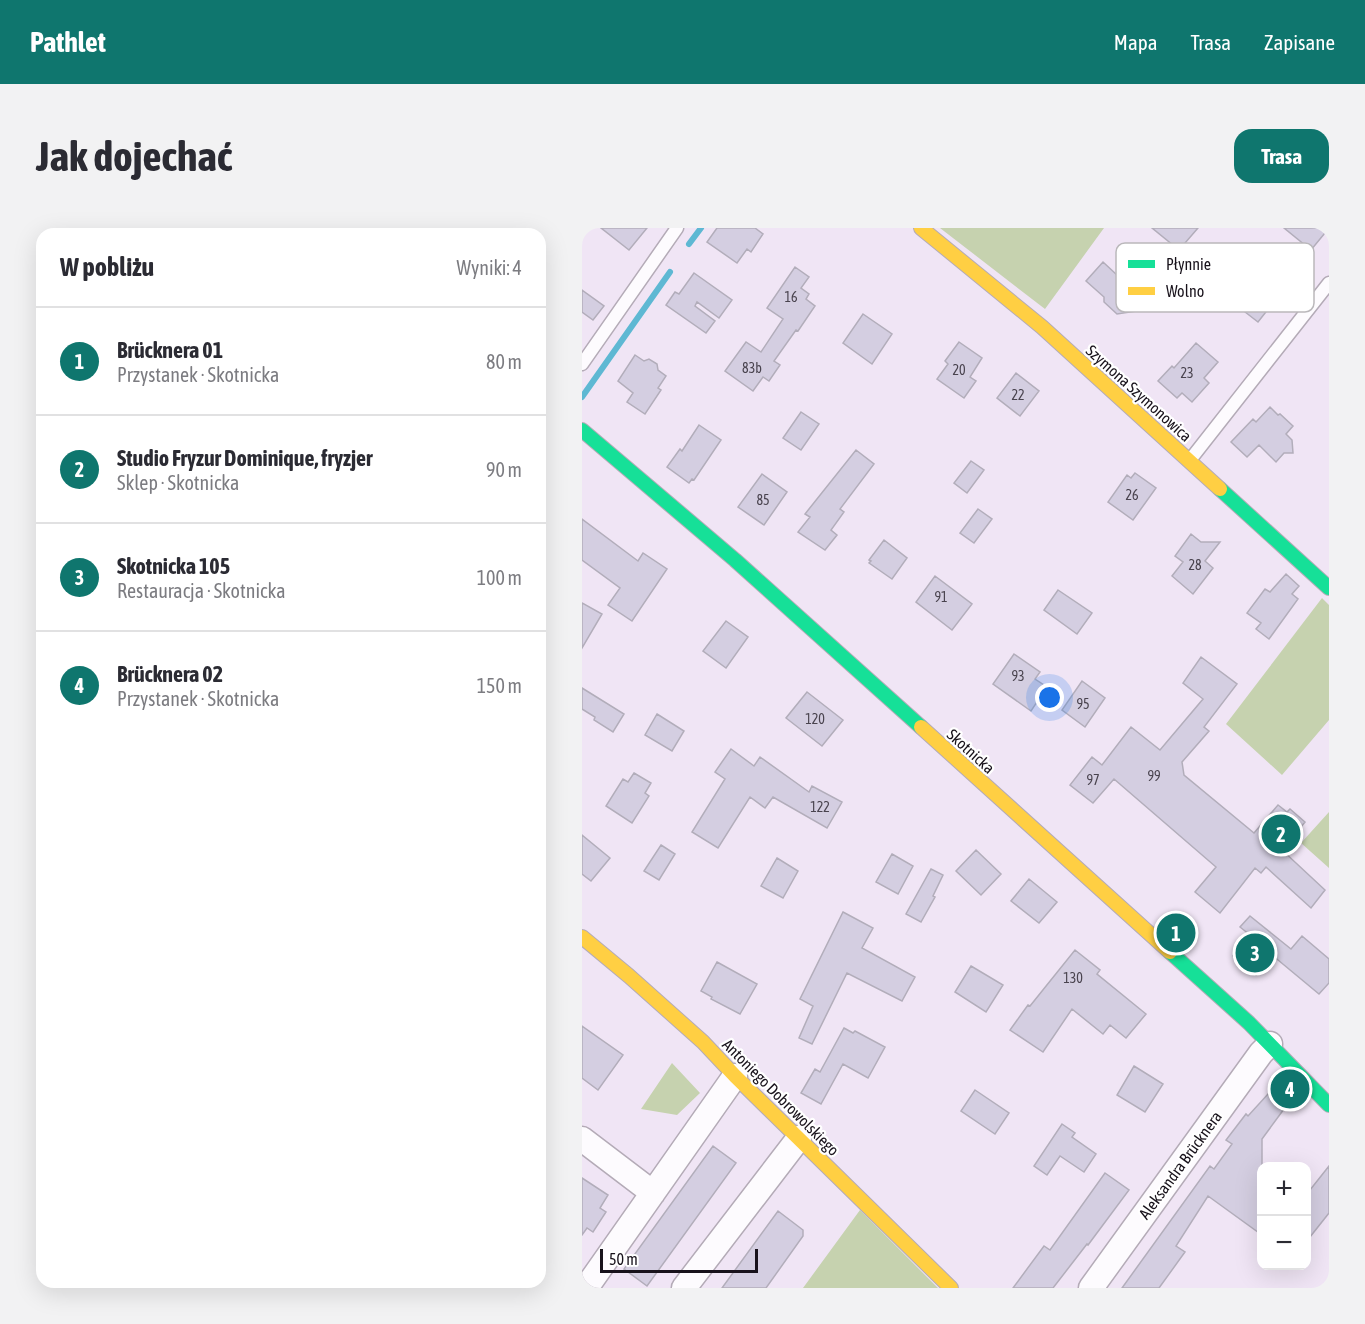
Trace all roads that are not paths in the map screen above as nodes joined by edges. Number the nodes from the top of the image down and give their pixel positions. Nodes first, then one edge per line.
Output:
1 (678, 228) edge
2 (921, 228) edge
3 (1329, 283) edge
4 (1314, 302) edge
5 (1306, 312) edge
6 (582, 364) edge
7 (582, 430) edge
8 (1189, 461) junction
9 (1329, 588) edge
10 (582, 937) edge
11 (1270, 1044) junction
12 (735, 1076) junction
13 (1329, 1105) edge
14 (798, 1138) junction
15 (582, 1139) edge
16 (653, 1192) junction
17 (586, 1288) edge
18 (684, 1288) edge
19 (951, 1288) edge
20 (1091, 1288) edge

1 - 6 lane
2 - 8 street, Szymona Szymonowica
3 - 4 lane
5 - 8 lane
7 - 11 street, Skotnicka
8 - 9 street, Szymona Szymonowica
10 - 12 street, Antoniego Dobrowolskiego
11 - 13 street, Skotnicka
11 - 20 street, Aleksandra Brücknera
12 - 14 street, Antoniego Dobrowolskiego
12 - 16 street
14 - 18 street
14 - 19 street, Antoniego Dobrowolskiego
15 - 16 street
16 - 17 street

